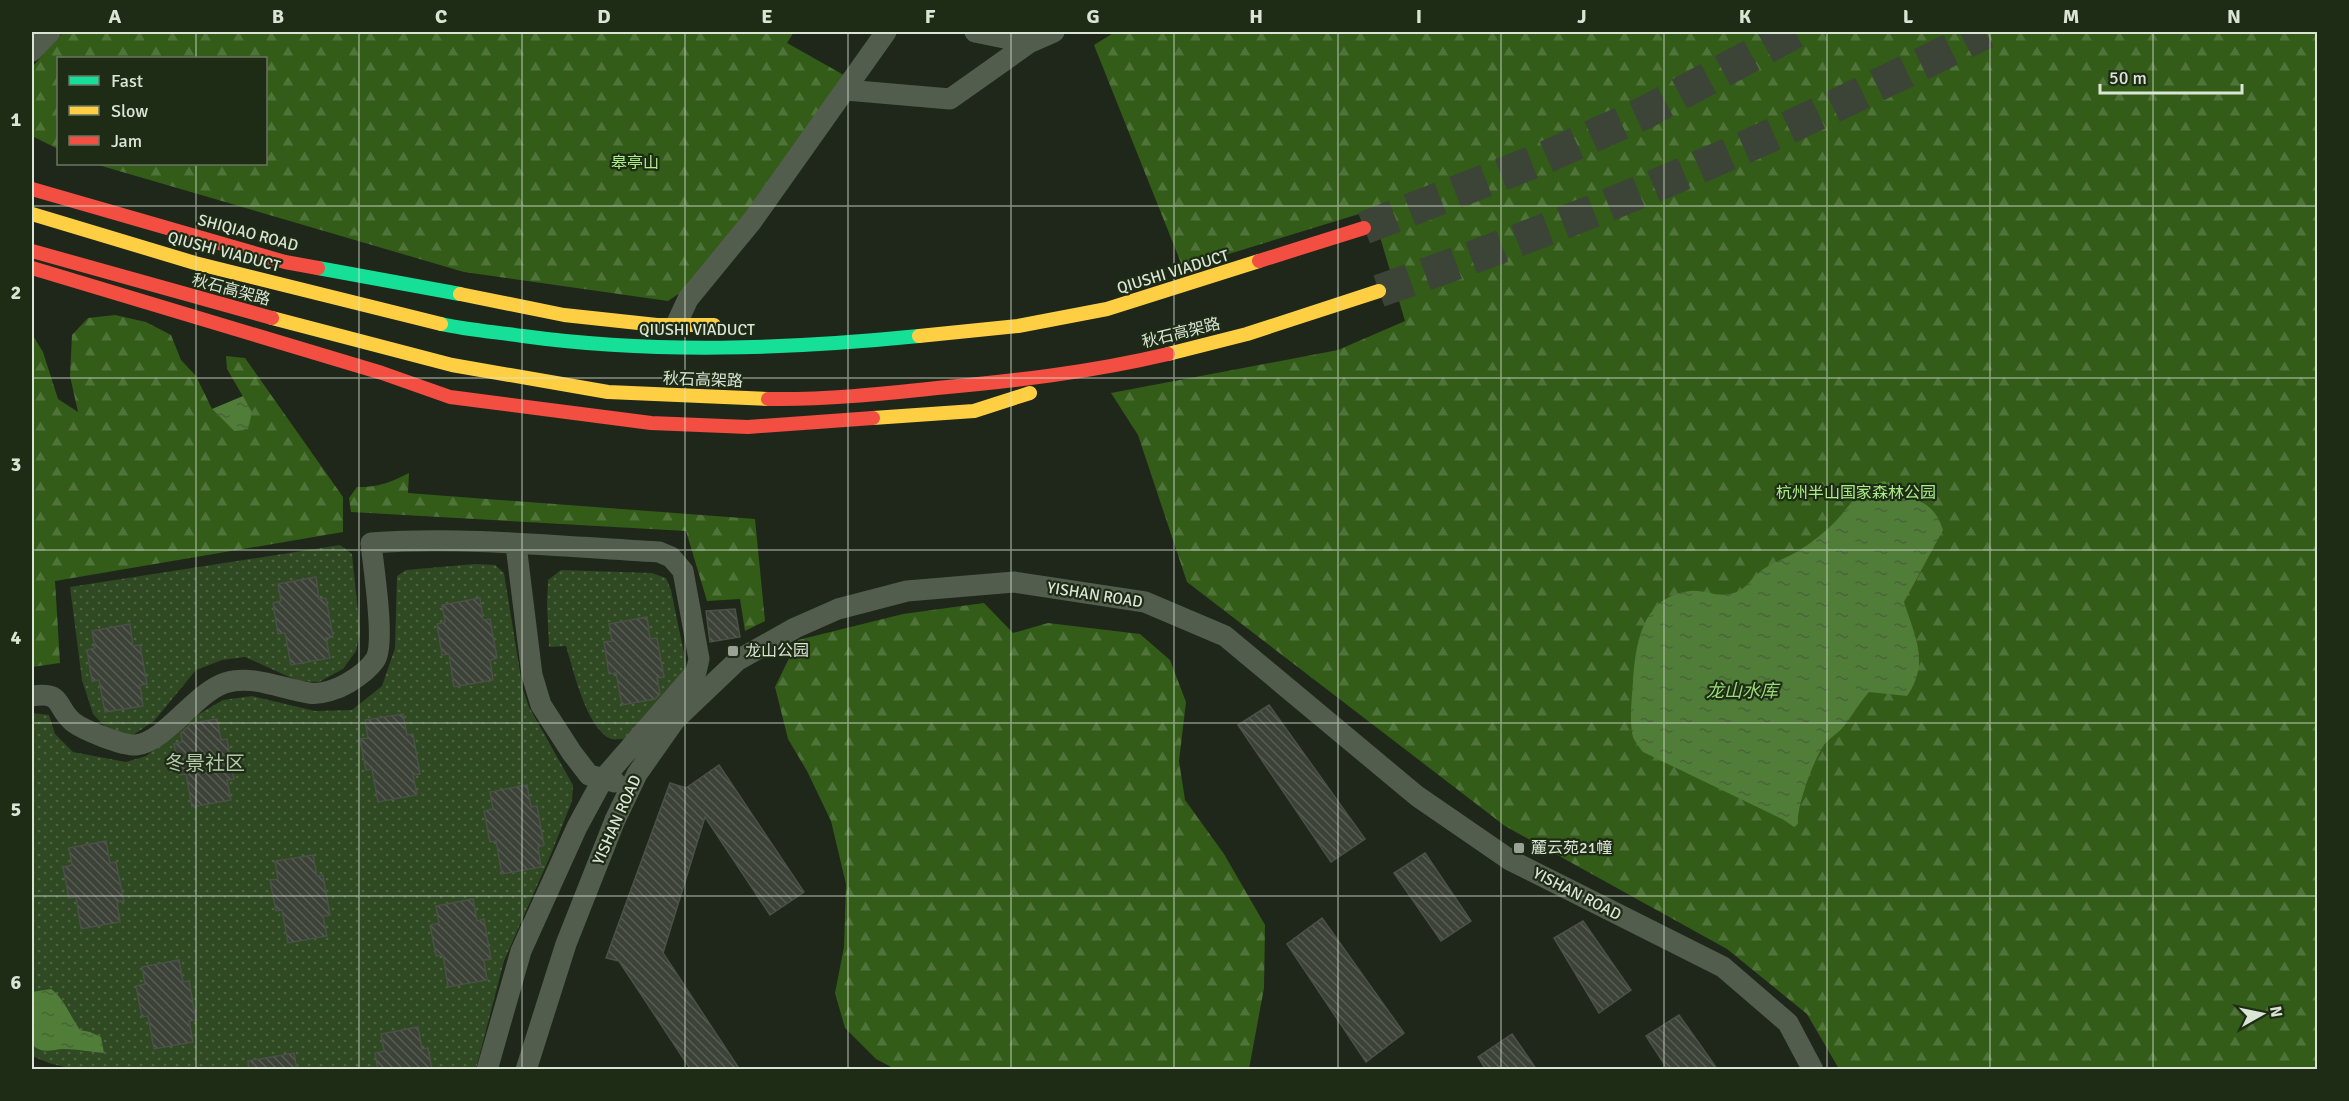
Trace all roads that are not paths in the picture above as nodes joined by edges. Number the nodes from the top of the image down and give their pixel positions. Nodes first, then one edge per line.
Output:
1 (50, 32) edge
2 (886, 32) edge
3 (975, 32) edge
4 (1054, 32) edge
5 (1029, 43) junction
6 (32, 51) edge
7 (846, 90) junction
8 (32, 189) edge
9 (32, 214) edge
10 (1364, 228) tunnel mouth
11 (32, 250) edge
12 (32, 268) edge
13 (1379, 291) tunnel mouth
14 (927, 321) dead end
15 (676, 325) junction
16 (731, 326) dead end
17 (1018, 326) junction
18 (1121, 364) junction
19 (516, 545) junction
20 (32, 696) edge
21 (603, 779) junction
22 (633, 781) junction
23 (487, 1070) edge
24 (526, 1070) edge
25 (1813, 1070) edge

1 - 6 street
2 - 7 street
3 - 5 street
4 - 5 street
5 - 7 street
7 - 15 street
8 - 15 main road, SHIQIAO ROAD
9 - 17 main road, QIUSHI VIADUCT
10 - 17 main road, QIUSHI VIADUCT
11 - 18 main road, 秋石高架路
12 - 18 main road
13 - 18 main road, 秋石高架路
14 - 17 main road
15 - 16 main road, SHIQIAO ROAD
19 - 20 street
19 - 21 street
19 - 21 street
21 - 22 street
21 - 23 street
22 - 24 street, YISHAN ROAD
22 - 25 street, YISHAN ROAD

